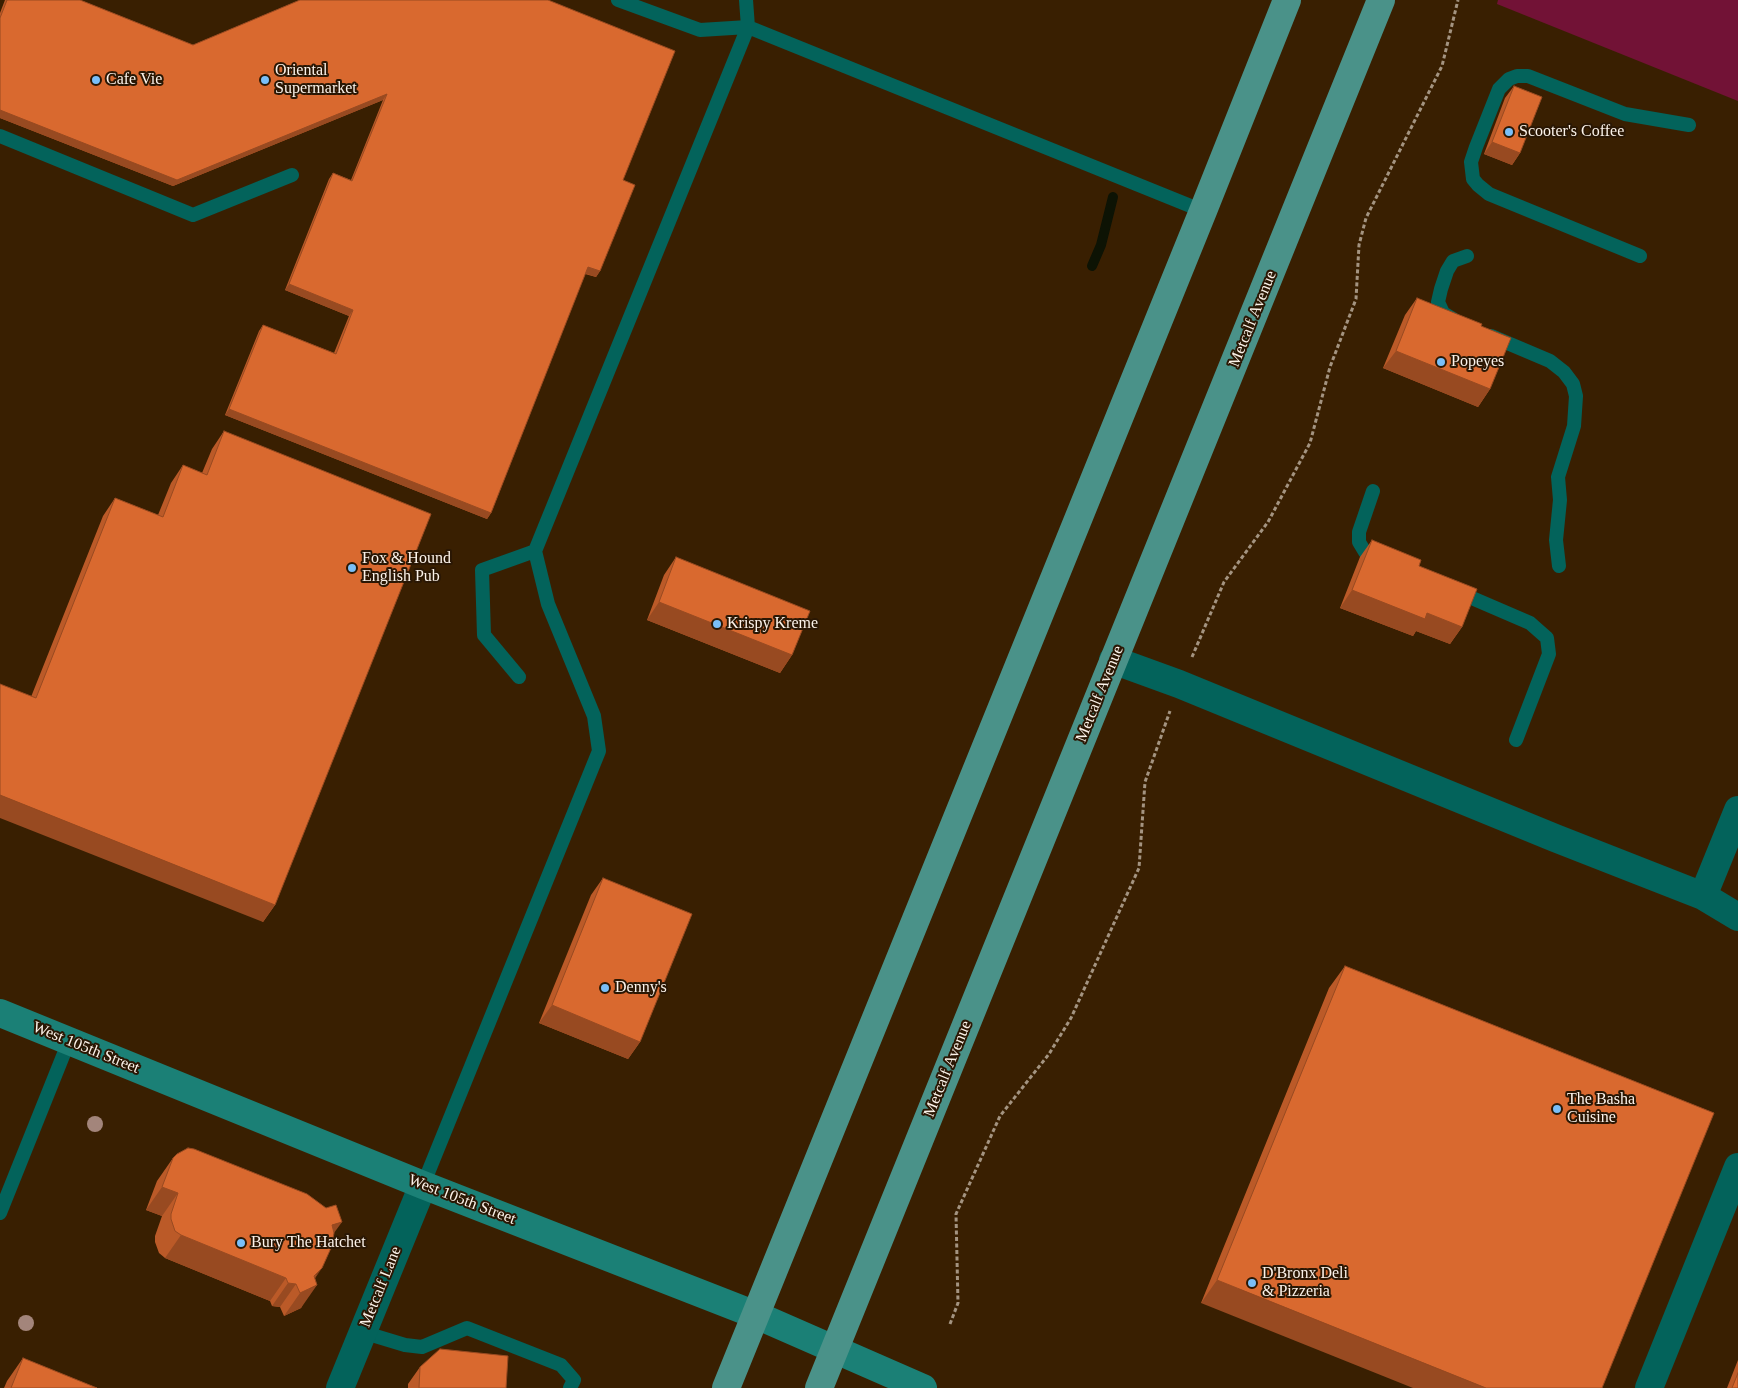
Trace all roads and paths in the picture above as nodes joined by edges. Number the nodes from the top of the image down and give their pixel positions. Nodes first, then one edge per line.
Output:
1 (618, 0) edge
2 (746, 0) edge
3 (1287, 0) edge
4 (1381, 0) edge
5 (748, 27) junction
6 (1689, 125) dead end
7 (0, 136) edge
8 (292, 175) dead end
9 (1203, 210) junction
10 (1467, 256) dead end
11 (1640, 256) dead end
12 (1373, 491) dead end
13 (535, 551) junction
14 (1393, 564) edge
15 (1559, 566) dead end
16 (1448, 588) edge
17 (1114, 660) junction
18 (519, 677) dead end
19 (1516, 740) dead end
20 (1738, 810) edge
21 (1703, 896) junction
22 (1738, 917) edge
23 (0, 1013) edge
24 (69, 1041) junction
25 (1738, 1167) edge
26 (423, 1185) junction
27 (0, 1213) edge
28 (756, 1315) junction
29 (362, 1332) junction
30 (835, 1350) junction
31 (340, 1388) edge
32 (570, 1388) edge
33 (726, 1388) edge
34 (820, 1388) edge
35 (923, 1388) edge
36 (1649, 1388) edge

1 - 5 lane
2 - 5 lane
3 - 9 main road
4 - 17 main road, Metcalf Avenue
5 - 9 lane
5 - 13 lane
6 - 11 lane
7 - 8 lane
9 - 28 main road
10 - 15 lane
12 - 14 lane
13 - 18 lane
13 - 26 lane
16 - 19 lane
17 - 21 street
17 - 30 main road, Metcalf Avenue
20 - 21 street
21 - 22 street
23 - 24 street, West 105th Street
24 - 26 street, West 105th Street
24 - 27 lane
25 - 36 street
26 - 28 street, West 105th Street
26 - 29 street, Metcalf Lane
28 - 30 street, West 105th Street
28 - 33 main road
29 - 31 street, Metcalf Lane
29 - 32 lane
30 - 34 main road, Metcalf Avenue
30 - 35 street, West 105th Street

